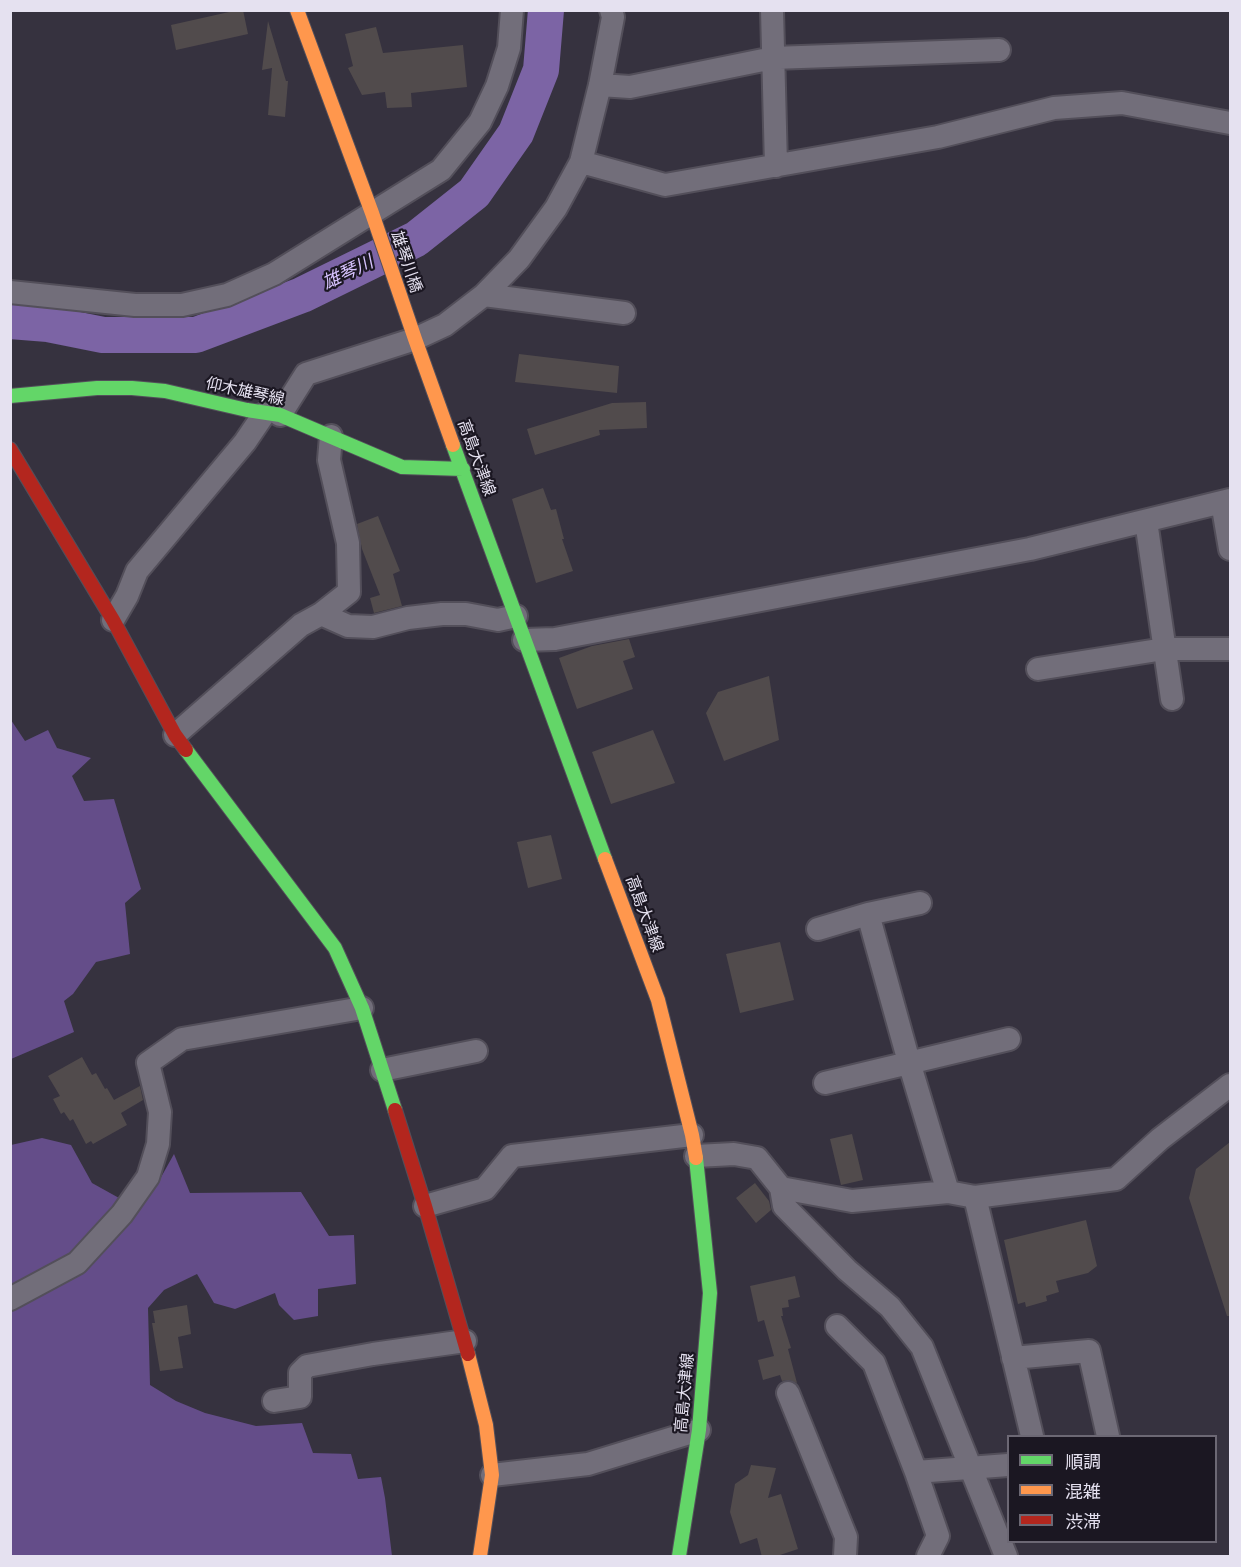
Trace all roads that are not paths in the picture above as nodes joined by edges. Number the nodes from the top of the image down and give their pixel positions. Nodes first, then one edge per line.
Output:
1 (297, 10) edge
2 (512, 10) edge
3 (612, 10) edge
4 (772, 10) edge
5 (999, 50) dead end
6 (773, 58) junction
7 (600, 85) junction
8 (1230, 123) edge
9 (580, 162) junction
10 (776, 166) junction
11 (374, 219) junction
12 (10, 292) edge
13 (484, 295) junction
14 (405, 310) joint
15 (624, 313) dead end
16 (415, 339) junction
17 (10, 396) edge
18 (272, 414) junction
19 (331, 436) junction
20 (10, 449) edge
21 (463, 469) junction
22 (1226, 501) edge
23 (1146, 521) junction
24 (1230, 549) edge
25 (321, 614) junction
26 (516, 616) junction
27 (113, 620) junction
28 (524, 640) junction
29 (1164, 649) junction
30 (1230, 649) edge
31 (1038, 669) dead end
32 (1172, 699) dead end
33 (176, 735) junction
34 (920, 903) dead end
35 (868, 914) junction
36 (818, 929) dead end
37 (362, 1008) junction
38 (1009, 1039) dead end
39 (476, 1051) dead end
40 (909, 1062) junction
41 (382, 1070) junction
42 (825, 1083) dead end
43 (1230, 1086) edge
44 (694, 1146) junction
45 (781, 1188) junction
46 (948, 1192) junction
47 (975, 1197) junction
48 (425, 1206) junction
49 (10, 1299) edge
50 (837, 1326) dead end
51 (465, 1341) junction
52 (1013, 1358) junction
53 (788, 1393) dead end
54 (274, 1401) dead end
55 (699, 1430) junction
56 (1032, 1435) edge
57 (1108, 1435) edge
58 (1007, 1465) edge
59 (970, 1468) junction
60 (916, 1472) junction
61 (492, 1475) junction
62 (480, 1557) edge
63 (679, 1557) edge
64 (845, 1557) edge
65 (928, 1557) edge
66 (1006, 1557) edge

1 - 11 main road
2 - 11 street
3 - 7 street
4 - 6 street
5 - 6 street
6 - 7 street
6 - 10 street
7 - 9 street
8 - 10 street
9 - 10 street
9 - 13 street
11 - 12 street
11 - 14 main road, 雄琴川橋
13 - 15 street
13 - 16 street
14 - 16 main road, 高島大津線
16 - 18 street
16 - 21 main road, 高島大津線
17 - 18 main road, 仰木雄琴線
18 - 19 main road, 仰木雄琴線
18 - 27 street
19 - 21 main road, 仰木雄琴線
19 - 25 street
20 - 27 main road
21 - 26 main road, 高島大津線
22 - 23 street
22 - 24 street
23 - 28 street
23 - 29 street
25 - 26 street
25 - 33 street
26 - 28 main road, 高島大津線
27 - 33 main road
28 - 44 main road, 高島大津線
29 - 30 street
29 - 31 street
29 - 32 street
33 - 37 main road
34 - 35 street
35 - 36 street
35 - 40 street
37 - 41 main road
37 - 49 street
38 - 40 street
39 - 41 street
40 - 42 street
40 - 46 street
41 - 48 main road
43 - 47 street
44 - 45 street
44 - 48 street
44 - 55 main road, 高島大津線
45 - 46 street
45 - 59 street
46 - 47 street
47 - 52 street
48 - 51 main road
50 - 60 street
51 - 54 street
51 - 61 main road
52 - 56 street
52 - 57 street
53 - 64 street
55 - 61 street
55 - 63 main road, 高島大津線
58 - 59 street
59 - 60 street
59 - 66 street
60 - 65 street
61 - 62 main road

